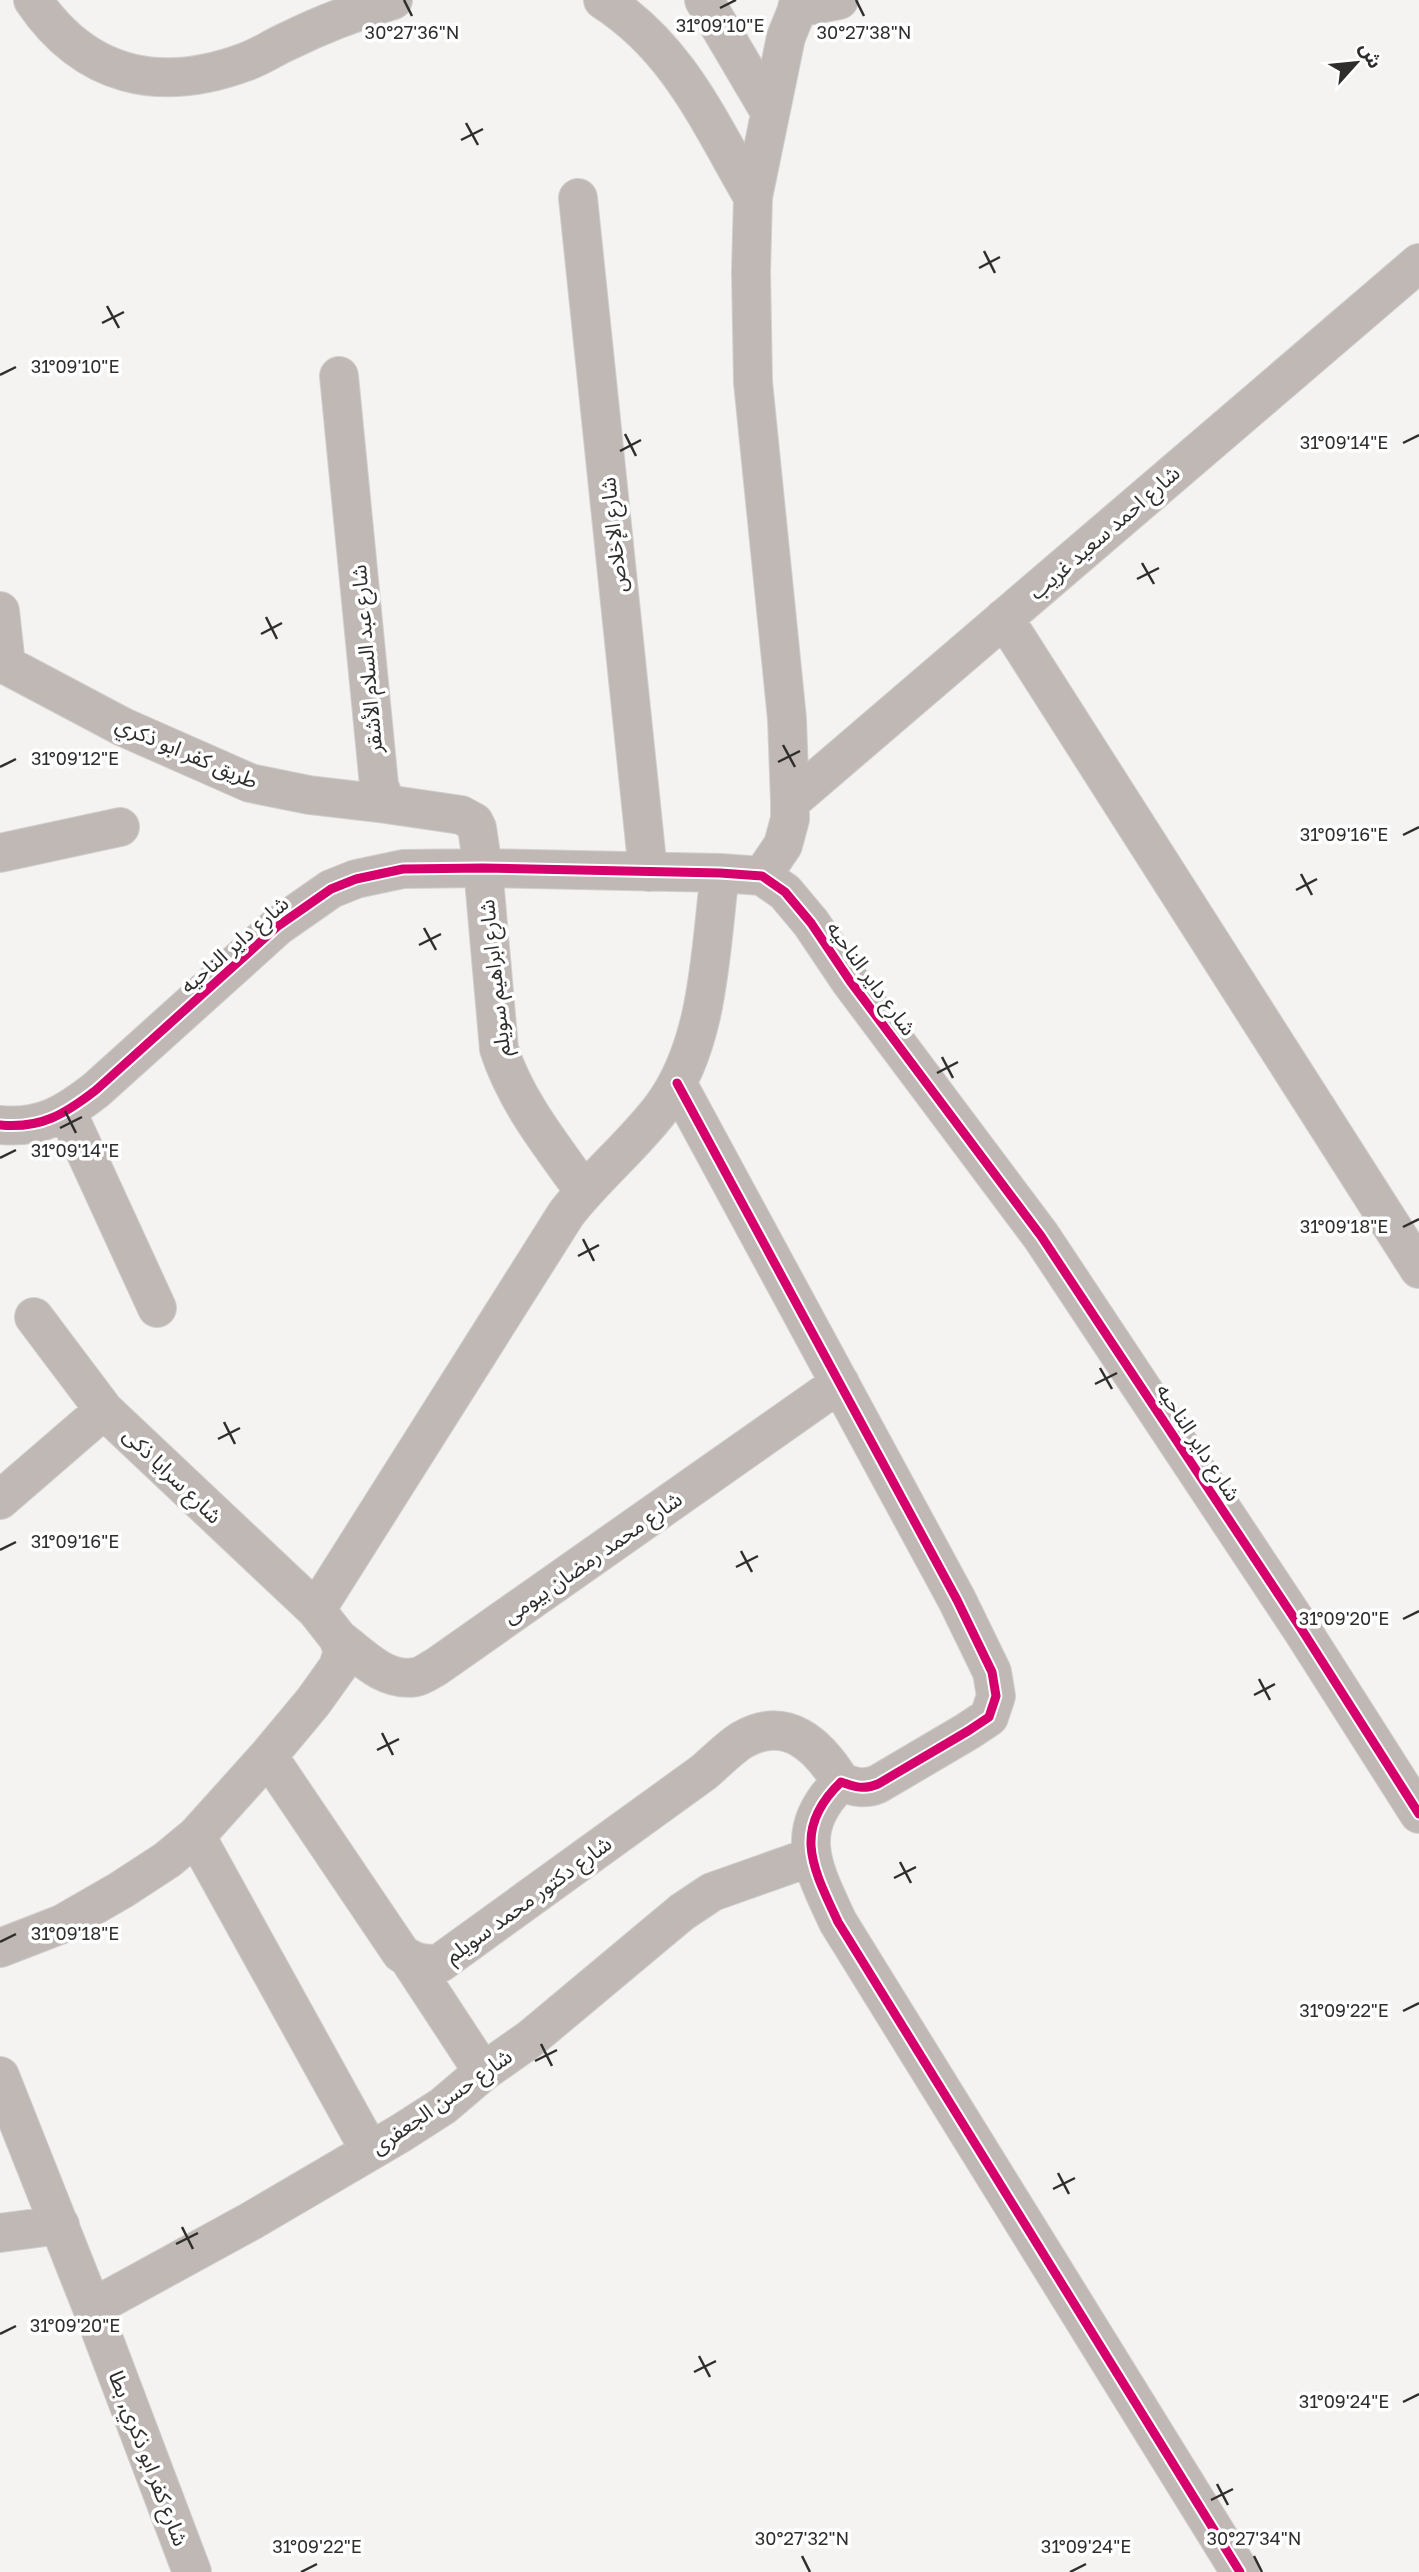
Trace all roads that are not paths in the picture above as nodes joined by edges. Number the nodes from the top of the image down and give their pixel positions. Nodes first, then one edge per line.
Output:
1 (33, 0) edge
2 (393, 0) edge
3 (603, 0) edge
4 (704, 0) edge
5 (839, 0) edge
6 (799, 4) edge
7 (770, 112) junction
8 (752, 197) junction
9 (578, 198) dead end
10 (1419, 263) edge
11 (339, 376) dead end
12 (0, 611) edge
13 (1004, 618) junction
14 (3, 665) edge
15 (790, 802) junction
16 (386, 804) junction
17 (120, 827) dead end
18 (0, 853) edge
19 (483, 868) junction
20 (648, 872) junction
21 (720, 873) junction
22 (762, 876) junction
23 (677, 1083) junction
24 (67, 1112) junction
25 (0, 1125) edge
26 (584, 1191) junction
27 (1419, 1269) edge
28 (157, 1308) dead end
29 (34, 1317) dead end
30 (840, 1383) junction
31 (104, 1410) junction
32 (0, 1500) edge
33 (326, 1623) junction
34 (268, 1756) junction
35 (841, 1782) junction
36 (1419, 1814) edge
37 (196, 1836) junction
38 (811, 1857) junction
39 (0, 1948) edge
40 (410, 1959) junction
41 (483, 2072) junction
42 (0, 2076) edge
43 (370, 2151) junction
44 (60, 2225) junction
45 (0, 2233) edge
46 (92, 2308) junction
47 (192, 2572) edge
48 (1240, 2572) edge

1 - 2 street
3 - 8 street
4 - 7 street
5 - 6 street
6 - 7 street
7 - 8 street
8 - 15 street
9 - 20 street, شارع الإخلاص
10 - 13 street, شارع احمد سعيد غريب
11 - 16 street, شارع عبد السلام الأشقر
12 - 14 street
13 - 15 street, شارع احمد سعيد غريب
13 - 27 street
14 - 16 street, طريق كفر ابو ذكري
15 - 22 street
16 - 19 street
17 - 18 street
19 - 20 street, شارع داير الناحيه
19 - 24 street, شارع داير الناحيه
19 - 26 street, شارع ابراهيم سويلم
20 - 21 street, شارع داير الناحيه
21 - 22 street, شارع داير الناحيه
21 - 23 street
22 - 36 street, شارع داير الناحيه
23 - 26 street
23 - 30 street
24 - 25 street, شارع داير الناحيه
24 - 28 street
26 - 33 street
29 - 31 street, شارع سرايا ذكى
30 - 33 street, شارع محمد رمضان بيومى
30 - 35 street
31 - 32 street
31 - 33 street, شارع سرايا ذكى
33 - 34 street
34 - 37 street
34 - 40 street
35 - 38 street
35 - 40 street, شارع دكتور محمد سويلم
37 - 39 street
37 - 43 street
38 - 41 street, شارع حسن الجعفرى
38 - 48 street
40 - 41 street
41 - 43 street, شارع حسن الجعفرى
42 - 44 street
43 - 46 street, شارع حسن الجعفرى
44 - 45 street
44 - 46 street, شارع كفر ابو ذكري, بطا
46 - 47 street, شارع كفر ابو ذكري, بطا

